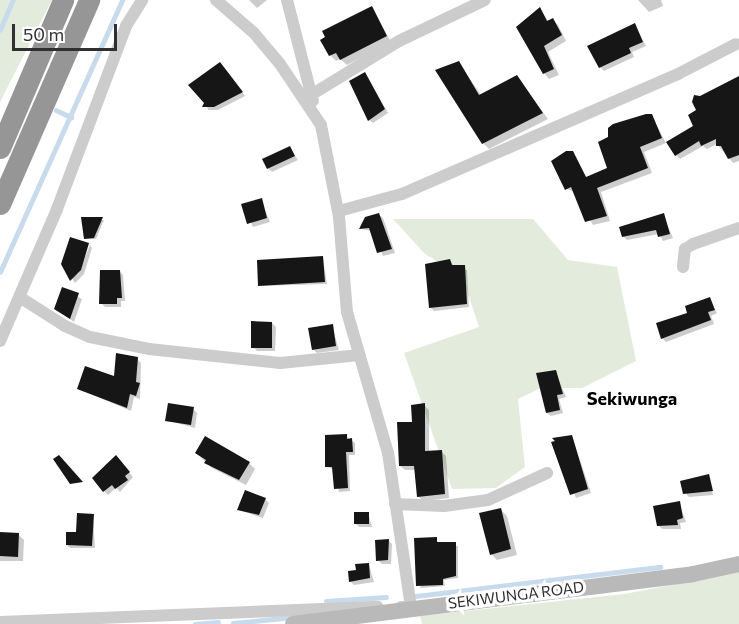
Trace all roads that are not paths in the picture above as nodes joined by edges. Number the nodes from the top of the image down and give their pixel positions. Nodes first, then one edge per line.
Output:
1 (63, 0) edge
2 (89, 0) edge
3 (142, 0) edge
4 (216, 0) edge
5 (287, 0) edge
6 (485, 0) edge
7 (736, 44) dead end
8 (311, 95) junction
9 (321, 125) junction
10 (0, 148) edge
11 (0, 204) edge
12 (339, 211) junction
13 (739, 228) edge
14 (683, 267) dead end
15 (21, 298) junction
16 (0, 341) edge
17 (360, 355) junction
18 (547, 473) dead end
19 (395, 504) junction
20 (739, 564) edge
21 (411, 607) junction
22 (0, 622) edge
23 (293, 624) edge

1 - 10 highway
2 - 11 highway
3 - 15 street
4 - 9 street
5 - 8 street
6 - 8 street
7 - 12 street
8 - 9 street
9 - 12 street
12 - 17 street
13 - 14 street
15 - 16 street
15 - 17 street
17 - 19 street
18 - 19 street
19 - 21 street
20 - 21 main road, SEKIWUNGA ROAD
21 - 22 street
21 - 23 main road, SEKIWUNGA ROAD

